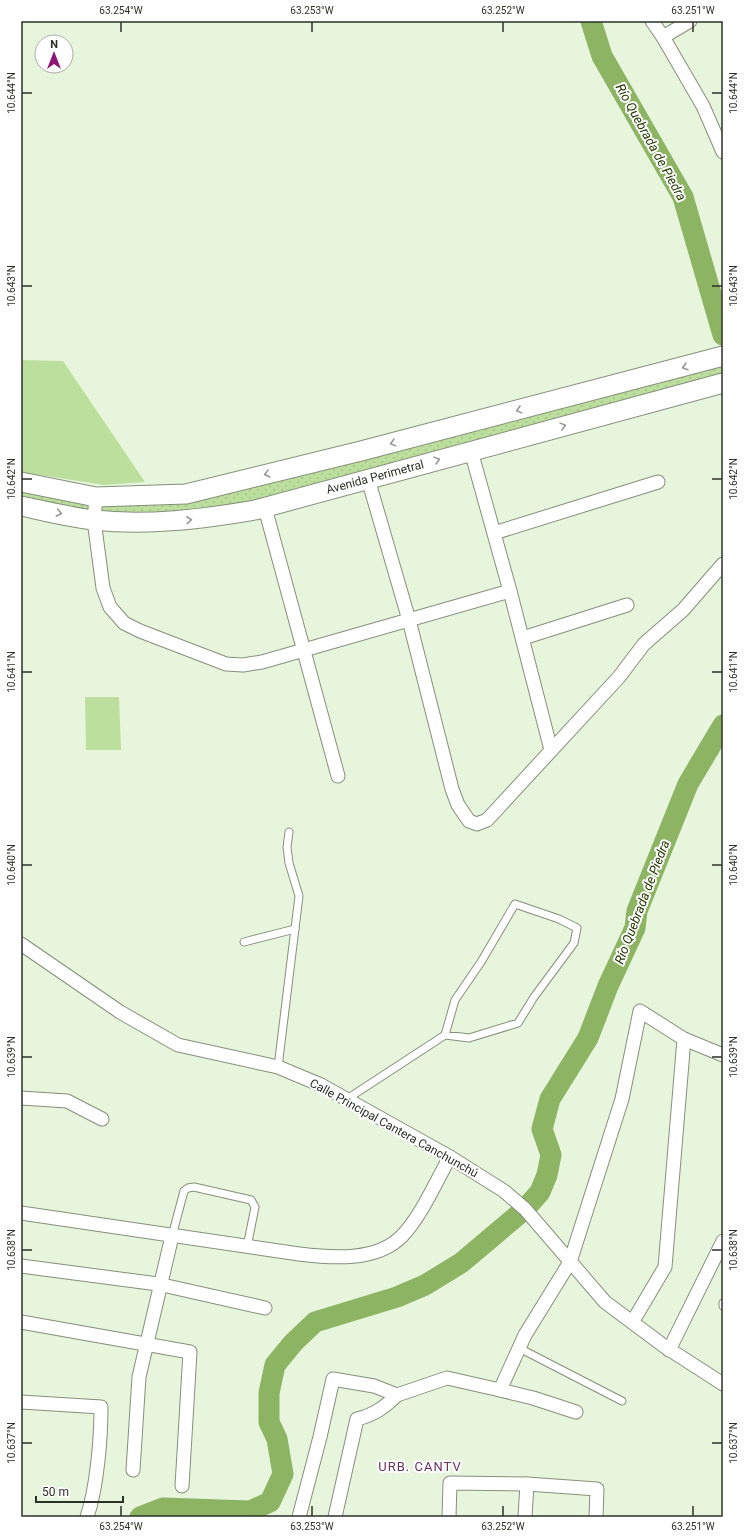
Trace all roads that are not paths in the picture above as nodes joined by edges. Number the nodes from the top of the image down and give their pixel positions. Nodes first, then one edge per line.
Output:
1 (652, 21) edge
2 (690, 21) edge
3 (663, 37) junction
4 (723, 152) edge
5 (723, 356) edge
6 (723, 383) edge
7 (458, 426) junction
8 (469, 452) junction
9 (368, 479) junction
10 (21, 482) edge
11 (658, 482) dead end
12 (96, 497) junction
13 (21, 506) edge
14 (265, 508) junction
15 (94, 520) junction
16 (494, 533) junction
17 (723, 564) edge
18 (510, 591) junction
19 (627, 605) dead end
20 (409, 620) junction
21 (523, 638) junction
22 (304, 650) junction
23 (551, 750) junction
24 (338, 776) dead end
25 (289, 832) dead end
26 (295, 929) junction
27 (244, 942) dead end
28 (21, 944) edge
29 (445, 1036) junction
30 (684, 1039) junction
31 (723, 1054) edge
32 (278, 1067) junction
33 (21, 1098) edge
34 (346, 1099) junction
35 (102, 1119) dead end
36 (450, 1157) junction
37 (21, 1214) edge
38 (172, 1236) junction
39 (722, 1244) edge
40 (247, 1247) junction
41 (570, 1262) junction
42 (21, 1266) edge
43 (161, 1284) junction
44 (265, 1308) dead end
45 (21, 1322) edge
46 (633, 1322) junction
47 (147, 1344) junction
48 (519, 1348) junction
49 (670, 1350) junction
50 (723, 1384) edge
51 (500, 1390) junction
52 (397, 1394) junction
53 (21, 1402) edge
54 (622, 1402) dead end
55 (576, 1412) dead end
56 (133, 1470) dead end
57 (527, 1484) junction
58 (182, 1486) dead end
59 (87, 1517) edge
60 (299, 1517) edge
61 (335, 1517) edge
62 (449, 1517) edge
63 (525, 1517) edge
64 (596, 1517) edge

1 - 3 street
2 - 3 street
3 - 4 street
5 -> 7 main road
8 -> 6 main road, Avenida Perimetral
7 - 8 main road
7 -> 12 main road
9 -> 8 main road, Avenida Perimetral
8 - 16 street
9 - 14 main road, Avenida Perimetral
9 - 20 street
10 - 12 main road
11 - 16 street
12 - 15 street
13 -> 15 main road, Avenida Perimetral
15 -> 14 main road, Avenida Perimetral
14 - 22 street
15 - 22 street
16 - 18 street
17 - 23 street
18 - 20 street
18 - 21 street
19 - 21 street
20 - 22 street
20 - 23 street
21 - 23 street
22 - 24 street
25 - 26 lane
26 - 27 lane
26 - 32 lane
28 - 32 street, Calle Principal Cantera Canchunchú
29 - 29 lane
29 - 34 lane
30 - 31 street
30 - 41 street
30 - 46 street
32 - 34 street, Calle Principal Cantera Canchunchú
33 - 35 street
34 - 36 street, Calle Principal Cantera Canchunchú
36 - 40 street
36 - 41 street, Calle Principal Cantera Canchunchú
37 - 38 street
38 - 40 street
38 - 40 lane
38 - 43 street
39 - 49 street
41 - 46 street, Calle Principal Cantera Canchunchú
41 - 48 street
42 - 43 street
43 - 44 street
43 - 47 street
45 - 47 street
46 - 49 street, Calle Principal Cantera Canchunchú
47 - 56 street
47 - 58 street
48 - 51 street
48 - 54 lane
49 - 50 street, Calle Principal Cantera Canchunchú
51 - 52 street
51 - 55 street
52 - 60 street
52 - 61 street
53 - 59 street
57 - 62 street
57 - 63 street
57 - 64 street

